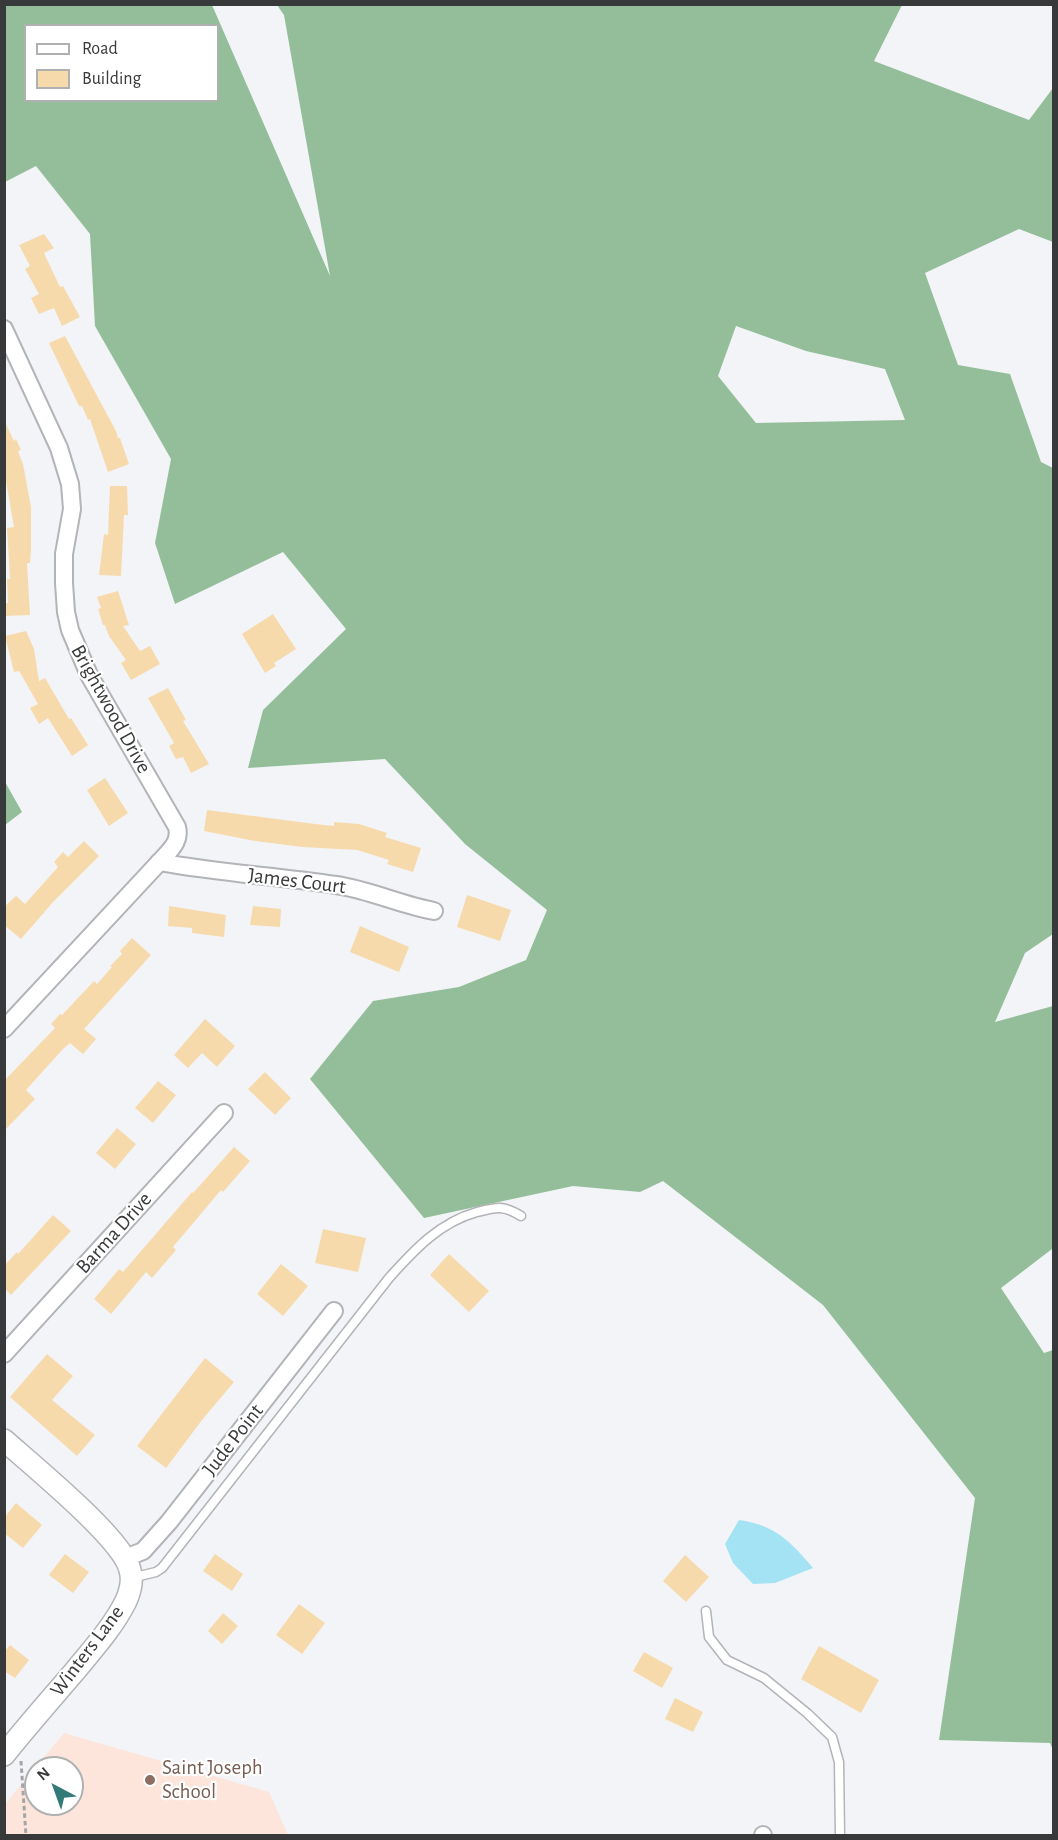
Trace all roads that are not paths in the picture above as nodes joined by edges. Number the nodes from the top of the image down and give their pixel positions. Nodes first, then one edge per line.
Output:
1 (4, 329) edge
2 (159, 862) junction
3 (434, 911) dead end
4 (4, 1029) edge
5 (224, 1113) dead end
6 (521, 1216) dead end
7 (334, 1311) dead end
8 (4, 1354) edge
9 (4, 1440) edge
10 (128, 1568) junction
11 (706, 1611) dead end
12 (9, 1749) edge
13 (840, 1836) edge

1 - 2 street, Brightwood Drive
2 - 3 street, James Court
2 - 4 street, Brightwood Drive
5 - 8 street, Barma Drive
6 - 10 lane
7 - 10 street, Jude Point
9 - 10 street
10 - 12 street, Winters Lane
11 - 13 lane

